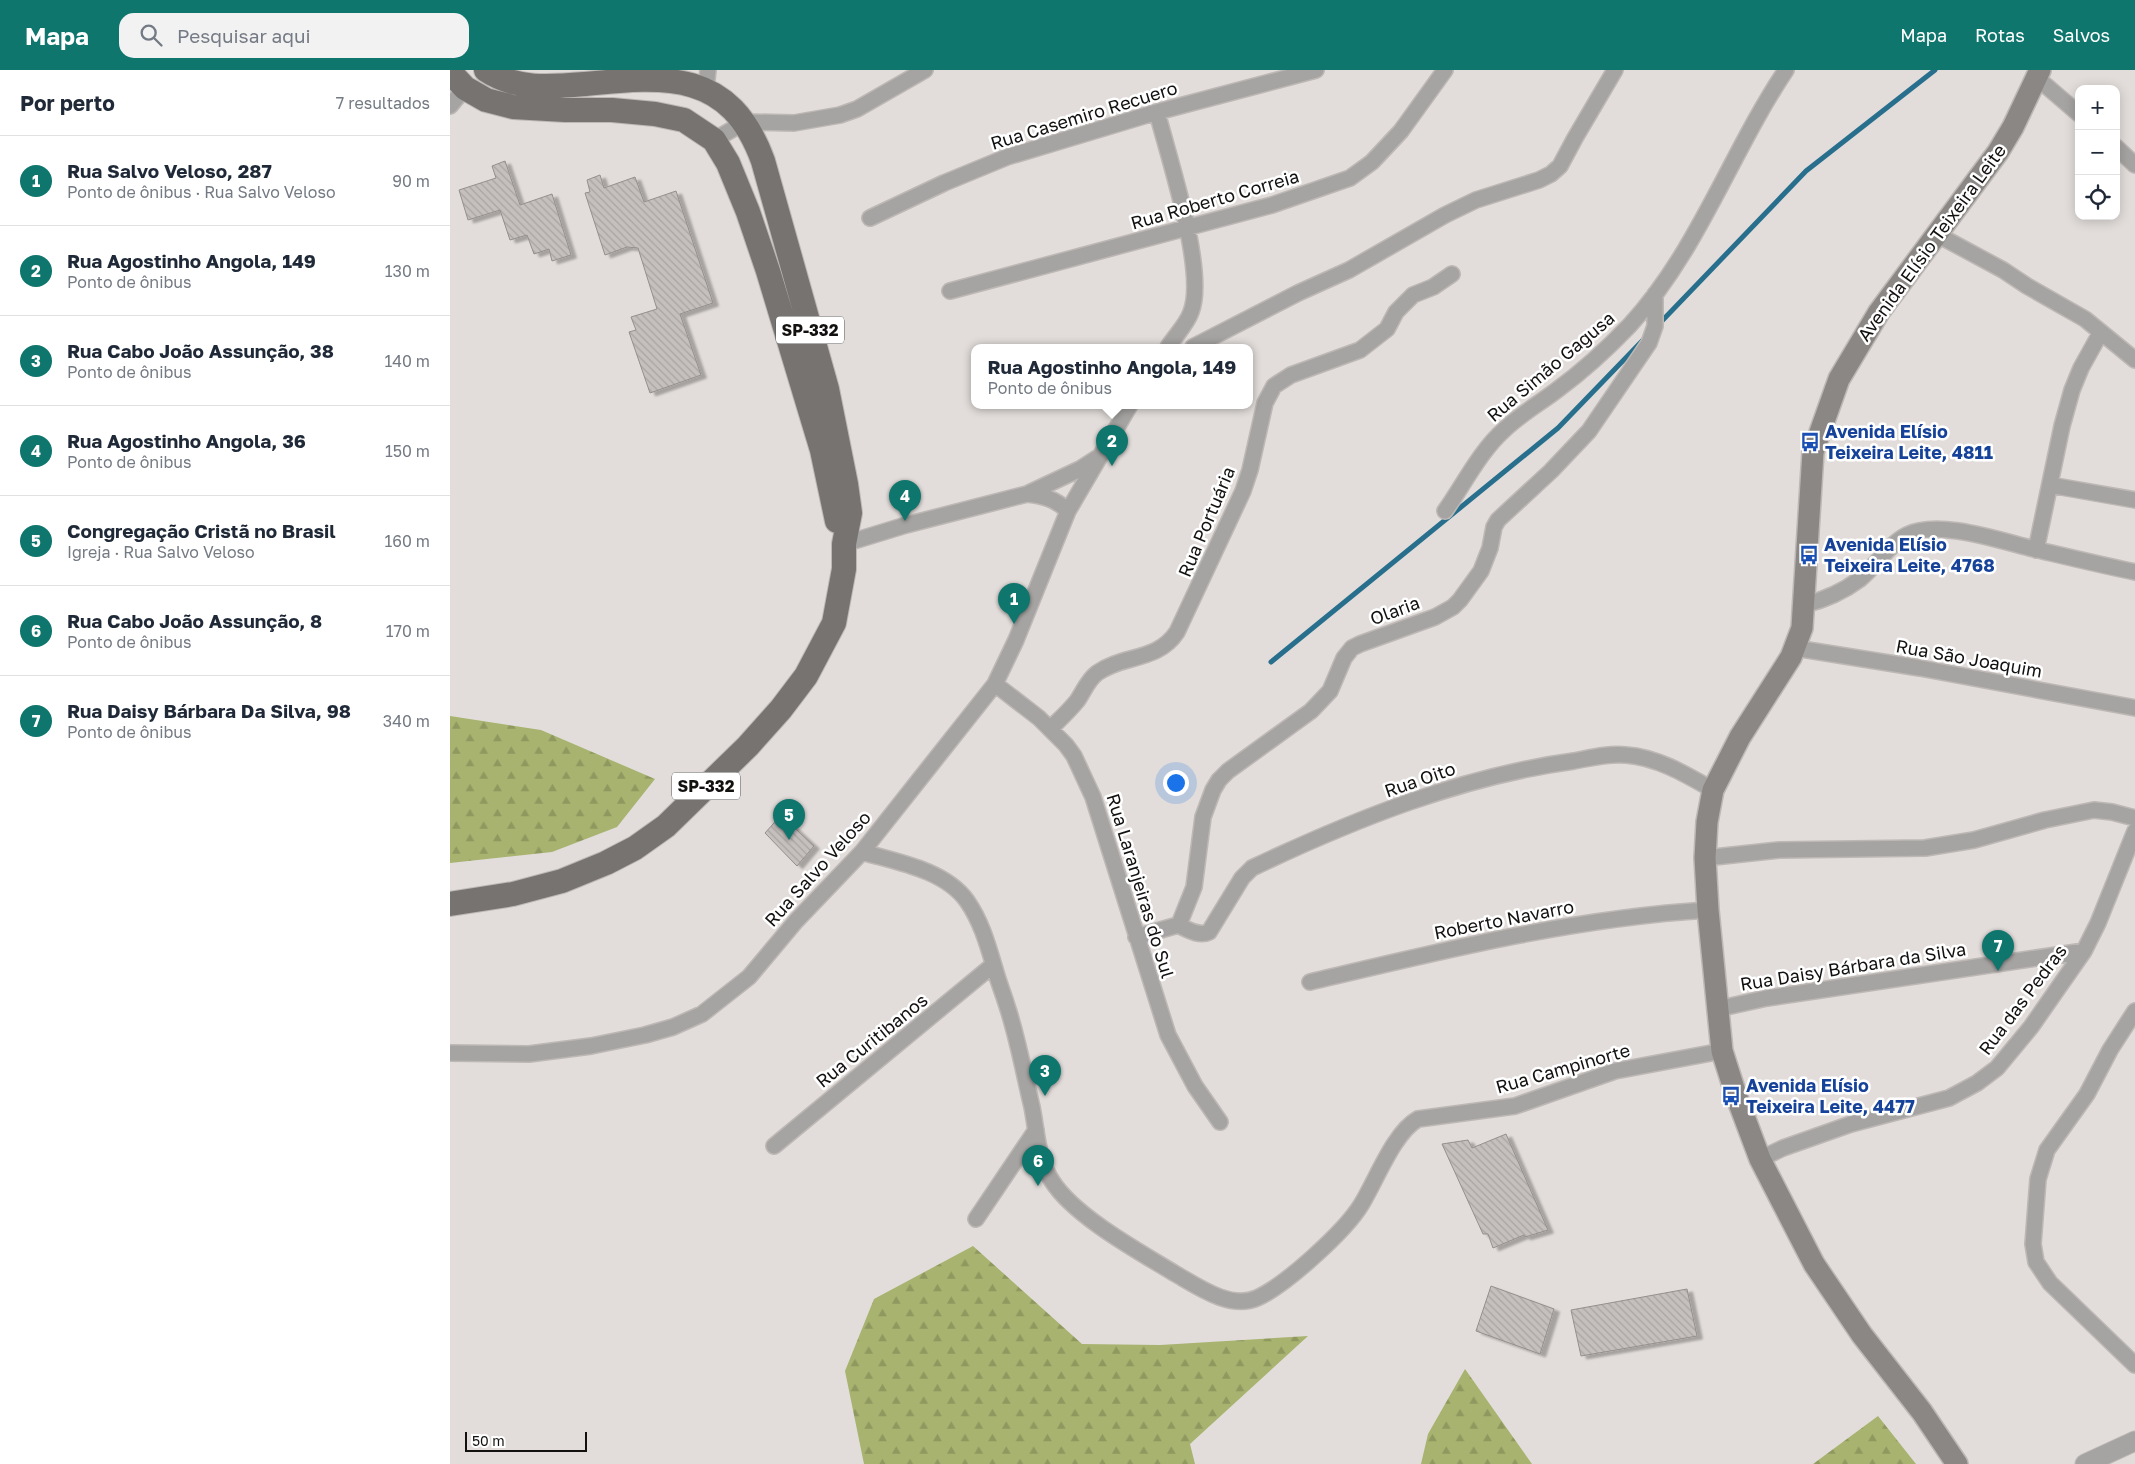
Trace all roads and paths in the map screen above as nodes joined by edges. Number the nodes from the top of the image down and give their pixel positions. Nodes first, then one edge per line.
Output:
1 (486, 70) edge
2 (925, 70) edge
3 (1316, 70) edge
4 (1445, 70) edge
5 (1615, 70) edge
6 (1786, 70) edge
7 (2038, 73) edge
8 (707, 80) edge
9 (455, 89) edge
10 (612, 110) junction
11 (2075, 110) edge
12 (1157, 112) junction
13 (744, 122) junction
14 (714, 140) junction
15 (2120, 152) edge
16 (2135, 165) edge
17 (870, 218) dead end
18 (1187, 229) junction
19 (1938, 235) junction
20 (1452, 274) dead end
21 (950, 291) dead end
22 (1655, 294) junction
23 (2102, 332) junction
24 (1170, 344) edge
25 (1199, 344) edge
26 (2135, 360) edge
27 (1128, 409) edge
28 (1099, 457) junction
29 (2050, 485) junction
30 (1027, 494) junction
31 (2135, 500) edge
32 (1445, 511) dead end
33 (1068, 512) junction
34 (844, 544) junction
35 (2036, 550) junction
36 (2135, 572) edge
37 (1804, 605) junction
38 (1795, 648) junction
39 (995, 684) junction
40 (2135, 708) edge
41 (1050, 729) junction
42 (1713, 790) junction
43 (2135, 818) edge
44 (2135, 831) edge
45 (862, 852) junction
46 (1705, 858) junction
47 (450, 904) edge
48 (1708, 910) junction
49 (1178, 925) junction
50 (1136, 937) junction
51 (2084, 950) junction
52 (993, 965) junction
53 (1310, 982) dead end
54 (1717, 1009) junction
55 (2135, 1011) edge
56 (1722, 1051) junction
57 (450, 1053) edge
58 (1220, 1122) dead end
59 (1036, 1130) junction
60 (774, 1146) dead end
61 (1760, 1160) junction
62 (976, 1219) dead end
63 (2135, 1365) edge
64 (2135, 1441) edge
65 (1957, 1464) edge
66 (2085, 1464) edge

1 - 8 main road, SP-332
2 - 13 street
3 - 12 street, Rua Casemiro Recuero
4 - 18 street, Rua Roberto Correia
5 - 25 street
6 - 22 street, Rua Simão Gagusa
7 - 11 street
7 - 19 main road, Avenida Elísio Teixeira Leite
8 - 10 main road
8 - 13 main road, SP-332
9 - 10 main road, SP-332
10 - 14 main road, SP-332
12 - 17 street, Rua Casemiro Recuero
12 - 18 street
13 - 14 street
13 - 34 main road, SP-332
14 - 34 main road, SP-332
15 - 16 street
18 - 21 street, Rua Roberto Correia
18 - 24 street
19 - 23 street
19 - 37 main road, Avenida Elísio Teixeira Leite
20 - 41 street, Rua Portuária
22 - 32 street, Rua Simão Gagusa
22 - 49 street, Olaria
23 - 26 street
23 - 29 street
27 - 28 street, Rua Salvo Veloso
28 - 30 street
28 - 33 street, Rua Salvo Veloso
29 - 31 street
29 - 35 street
30 - 33 street
30 - 34 street
33 - 39 street, Rua Salvo Veloso
34 - 47 main road, SP-332
35 - 36 street
35 - 37 street
37 - 38 main road, Avenida Elísio Teixeira Leite
38 - 40 street, Rua São Joaquim
38 - 42 main road, Avenida Elísio Teixeira Leite
39 - 41 street, Rua Laranjeiras do Sul
39 - 45 street, Rua Salvo Veloso
41 - 50 street, Rua Laranjeiras do Sul
42 - 46 main road, Avenida Elísio Teixeira Leite
42 - 49 street, Rua Oito
43 - 46 street
44 - 51 street, Rua das Pedras
45 - 52 street
45 - 57 street, Rua Salvo Veloso
46 - 48 main road, Avenida Elísio Teixeira Leite
48 - 53 street, Roberto Navarro
48 - 54 main road, Avenida Elísio Teixeira Leite
49 - 50 street
50 - 58 street, Rua Laranjeiras do Sul
51 - 54 street, Rua Daisy Bárbara da Silva
51 - 61 street, Rua das Pedras
52 - 59 street
52 - 60 street, Rua Curitibanos
54 - 56 main road, Avenida Elísio Teixeira Leite
55 - 63 street
56 - 59 street, Rua Campinorte
56 - 61 main road, Avenida Elísio Teixeira Leite
59 - 62 street
61 - 65 main road, Avenida Elísio Teixeira Leite
64 - 66 street

